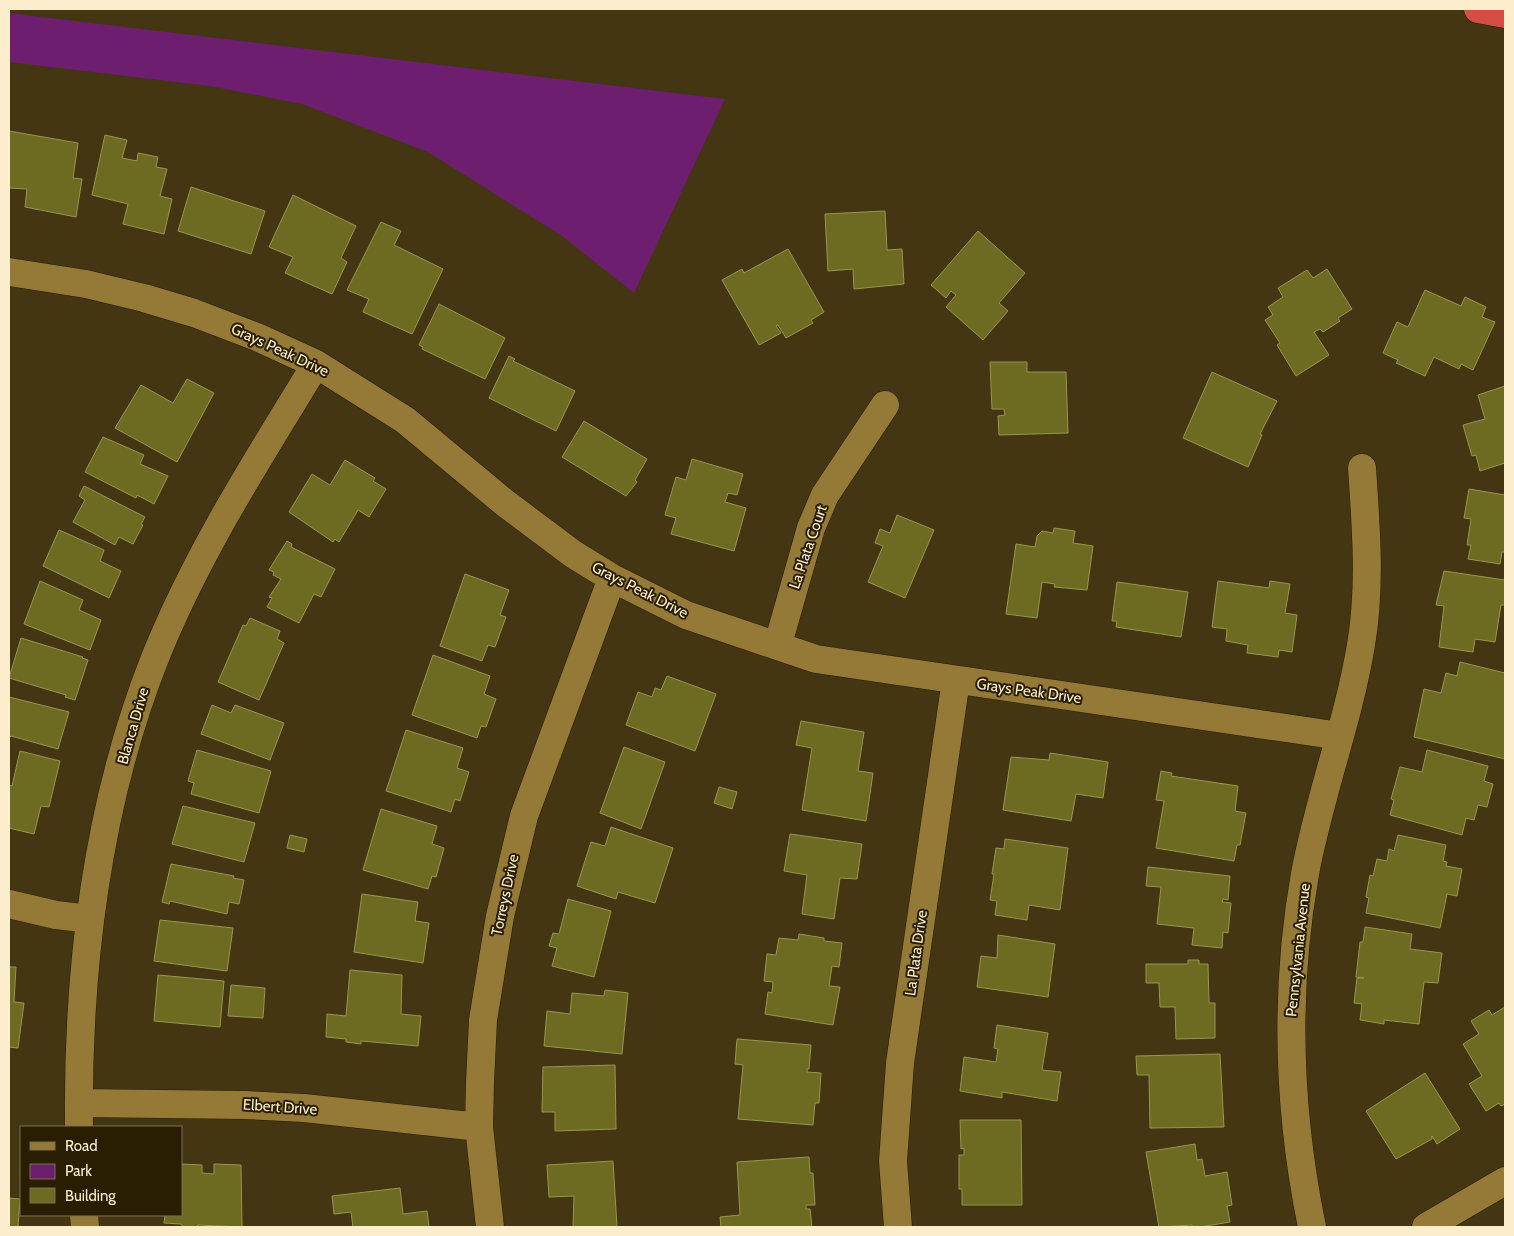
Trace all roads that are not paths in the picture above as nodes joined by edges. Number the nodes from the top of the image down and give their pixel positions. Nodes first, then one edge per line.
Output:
1 (1478, 9) edge
2 (1505, 14) edge
3 (9, 272) edge
4 (316, 364) junction
5 (885, 405) dead end
6 (1362, 468) dead end
7 (612, 578) junction
8 (778, 644) junction
9 (956, 680) junction
10 (1340, 736) junction
11 (9, 904) edge
12 (90, 919) junction
13 (79, 1115) edge
14 (479, 1127) junction
15 (1505, 1181) edge
16 (490, 1227) edge
17 (898, 1227) edge
18 (1312, 1227) edge
19 (1426, 1227) edge

1 - 2 highway
3 - 4 street, Grays Peak Drive
4 - 7 street, Grays Peak Drive
4 - 12 street, Blanca Drive
5 - 8 street, La Plata Court
6 - 10 street, Pennsylvania Avenue
7 - 8 street, Grays Peak Drive
7 - 14 street, Torreys Drive
8 - 9 street, Grays Peak Drive
9 - 10 street, Grays Peak Drive
9 - 17 street, La Plata Drive
10 - 18 street, Pennsylvania Avenue
11 - 12 street
12 - 13 street, Blanca Drive
13 - 14 street, Elbert Drive
14 - 16 street, Torreys Drive
15 - 19 street

